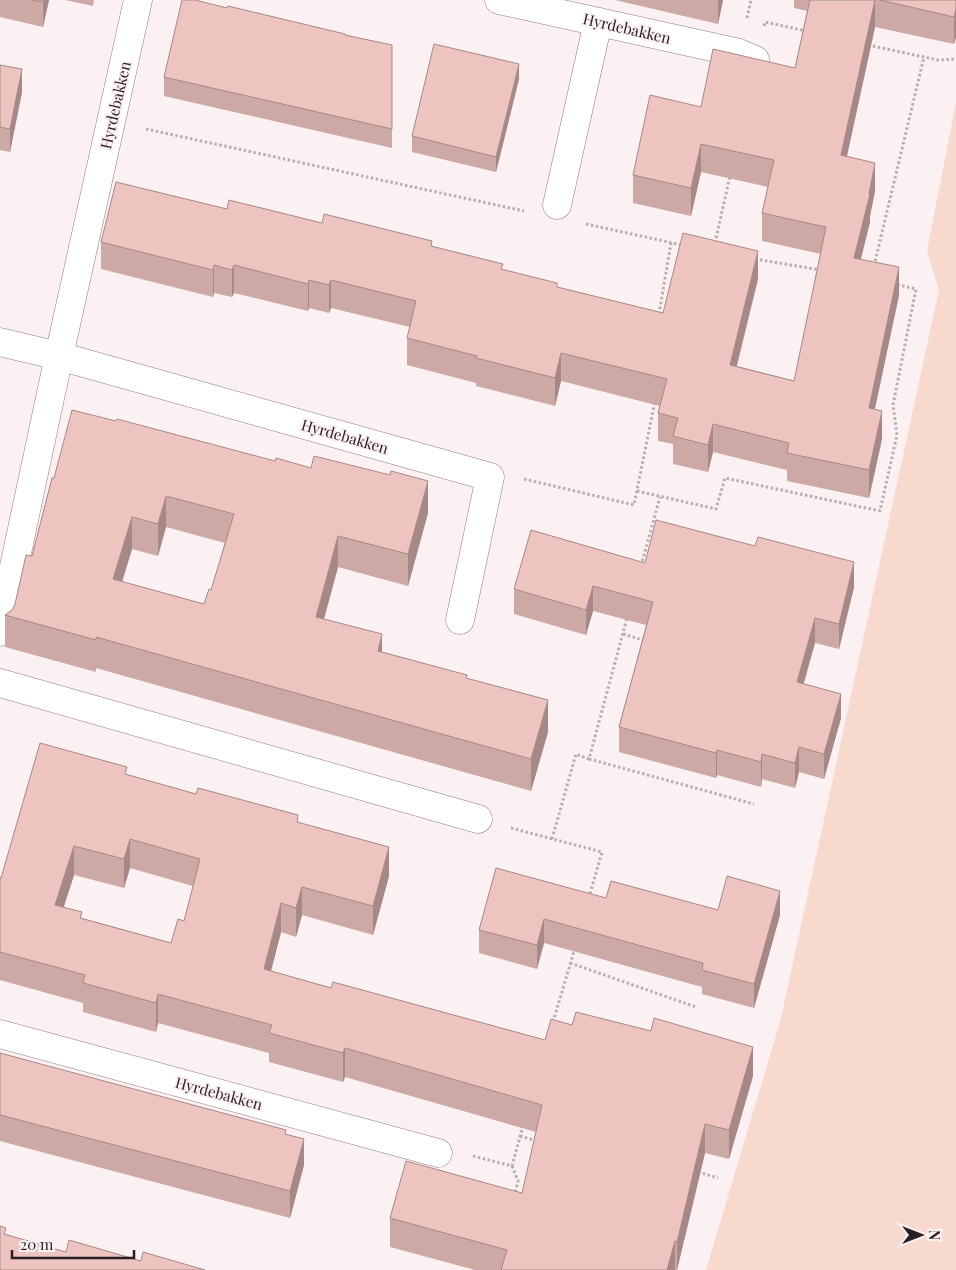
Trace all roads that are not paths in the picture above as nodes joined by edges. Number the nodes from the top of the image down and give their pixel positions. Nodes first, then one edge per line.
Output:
1 (138, 0) edge
2 (499, 0) edge
3 (598, 22) junction
4 (755, 60) edge
5 (557, 205) dead end
6 (0, 342) edge
7 (59, 356) junction
8 (460, 620) dead end
9 (0, 632) edge
10 (0, 683) edge
11 (478, 819) road end
12 (0, 1034) edge
13 (438, 1153) road end

1 - 7 street, Hyrdebakken
2 - 3 street, Hyrdebakken
3 - 4 street, Hyrdebakken
3 - 5 street
6 - 7 street, Hyrdebakken
7 - 8 street, Hyrdebakken
7 - 9 street, Hyrdebakken
10 - 11 street
12 - 13 street, Hyrdebakken

